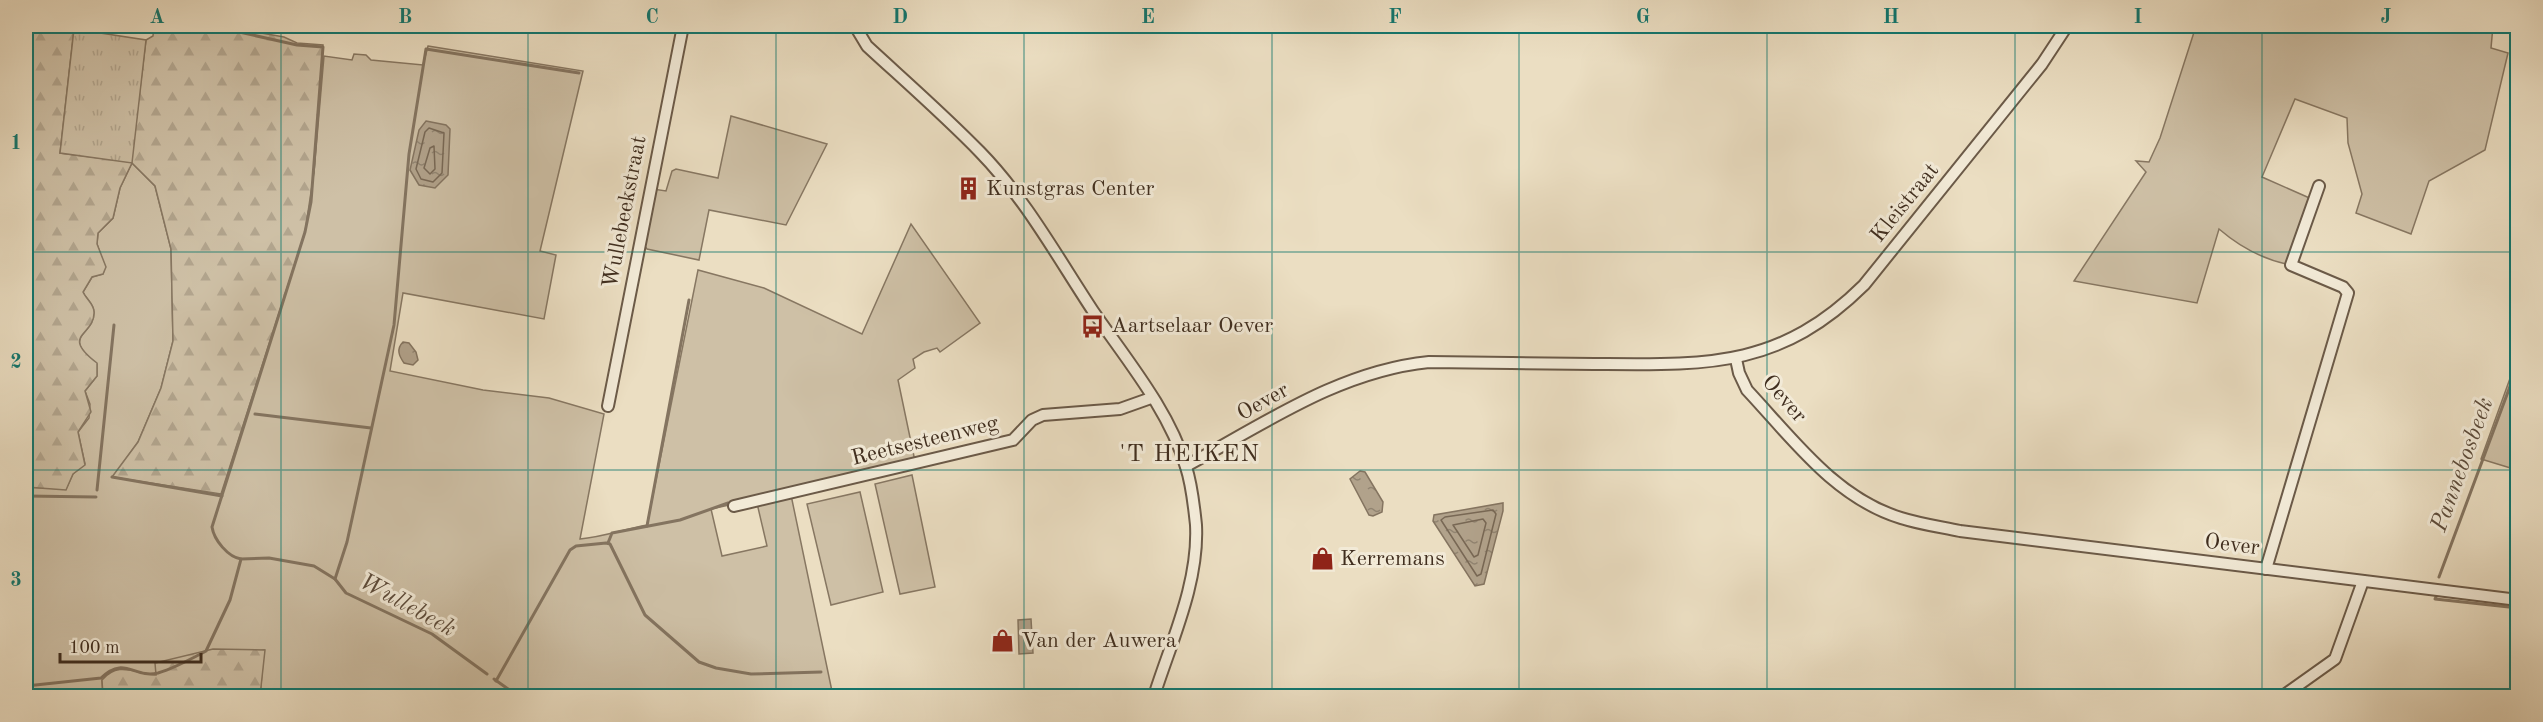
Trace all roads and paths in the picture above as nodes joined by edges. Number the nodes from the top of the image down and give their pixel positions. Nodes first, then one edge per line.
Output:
1 (683, 26) edge
2 (851, 26) edge
3 (2067, 26) edge
4 (2319, 186) dead end
5 (1736, 359) junction
6 (1151, 398) junction
7 (608, 406) dead end
8 (1186, 466) junction
9 (734, 506) dead end
10 (2266, 569) junction
11 (2362, 581) junction
12 (2517, 600) edge
13 (1154, 696) edge
14 (2283, 696) edge

1 - 7 street, Wullebeekstraat
2 - 6 street
3 - 5 street, Kleistraat
4 - 10 street
5 - 8 street, Oever
5 - 10 street, Oever
6 - 8 street
6 - 9 street, Reetsesteenweg
8 - 13 street
10 - 11 street, Oever
11 - 12 street, Oever
11 - 14 street

